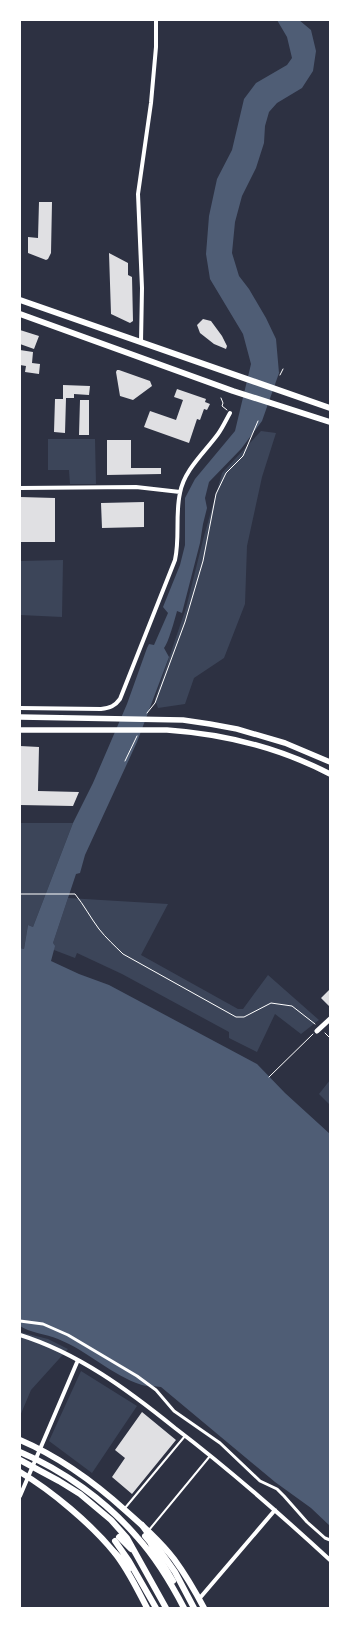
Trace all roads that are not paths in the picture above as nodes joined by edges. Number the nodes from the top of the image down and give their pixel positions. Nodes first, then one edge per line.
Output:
1 (156, 20) edge
2 (20, 300) edge
3 (20, 314) edge
4 (141, 342) junction
5 (330, 408) edge
6 (230, 412) road end
7 (330, 422) edge
8 (20, 488) edge
9 (180, 492) junction
10 (20, 708) edge
11 (20, 717) edge
12 (20, 730) edge
13 (330, 762) edge
14 (330, 774) edge
15 (329, 1022) edge
16 (318, 1030) road end
17 (20, 1321) edge
18 (20, 1335) edge
19 (78, 1360) junction
20 (186, 1436) junction
21 (20, 1440) edge
22 (40, 1448) junction
23 (20, 1452) edge
24 (211, 1456) junction
25 (36, 1458) junction
26 (20, 1460) edge
27 (32, 1466) junction
28 (20, 1472) edge
29 (28, 1477) junction
30 (20, 1496) edge
31 (124, 1509) junction
32 (275, 1510) junction
33 (142, 1525) junction
34 (147, 1534) junction
35 (330, 1540) edge
36 (114, 1553) junction
37 (330, 1560) edge
38 (142, 1565) junction
39 (145, 1588) junction
40 (188, 1597) junction
41 (199, 1598) junction
42 (148, 1608) edge
43 (156, 1608) edge
44 (166, 1608) edge
45 (184, 1608) edge
46 (194, 1608) edge
47 (204, 1608) edge

1 - 4 street
2 - 4 main road
3 - 7 main road
4 - 5 main road
6 - 9 street
8 - 9 street
9 - 10 street
11 - 13 main road
12 - 14 main road
15 - 16 street
17 - 35 street
18 - 19 street
19 - 20 street
19 - 22 street
20 - 24 street
20 - 31 lane
21 - 22 main road
22 - 25 street
22 - 31 main road
23 - 25 main road
24 - 32 street
24 - 34 lane
25 - 27 street
25 - 45 main road
26 - 27 main road
27 - 29 street
27 - 38 main road
28 - 29 main road
29 - 30 street
29 - 36 main road
31 - 33 main road
32 - 37 street
32 - 41 street
33 - 34 main road
33 - 40 main road
34 - 40 main road
34 - 41 main road
34 - 45 main road
36 - 39 main road
36 - 42 main road
38 - 39 main road
38 - 44 main road
39 - 43 main road
40 - 46 main road
41 - 47 main road

